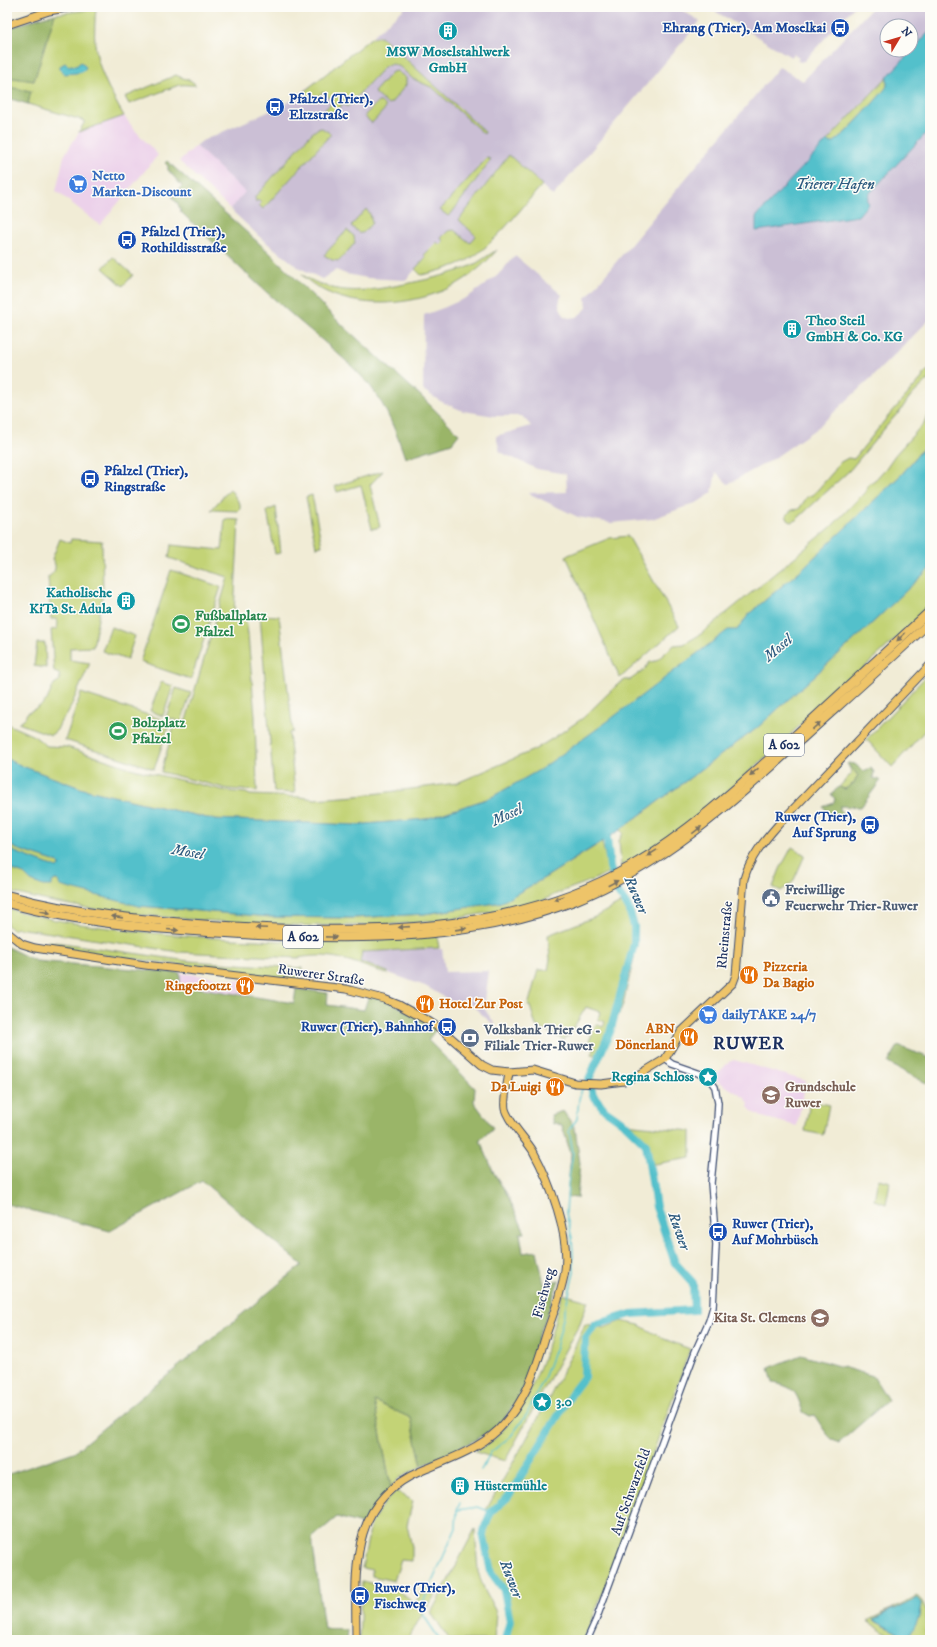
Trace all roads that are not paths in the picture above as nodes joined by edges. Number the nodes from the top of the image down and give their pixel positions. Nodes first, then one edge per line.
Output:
1 (72, 7) edge
2 (7, 25) edge
3 (930, 611) edge
4 (930, 622) edge
5 (930, 664) edge
6 (629, 871) junction
7 (596, 888) junction
8 (7, 895) edge
9 (7, 903) edge
10 (7, 932) edge
11 (665, 1059) junction
12 (509, 1072) junction
13 (612, 1083) joint
14 (356, 1640) edge
15 (587, 1640) edge

1 - 2 main road
3 -> 6 highway, A 602
6 -> 4 highway, A 602
5 - 11 main road, Rheinstraße
6 - 7 highway, A 602
7 -> 8 highway, A 602
9 -> 7 highway, A 602
10 - 12 main road, Ruwerer Straße
11 - 13 main road, Rheinstraße
11 - 15 street, Auf Schwarzfeld
12 - 13 main road, Ruwerer Straße
12 - 14 main road, Fischweg

